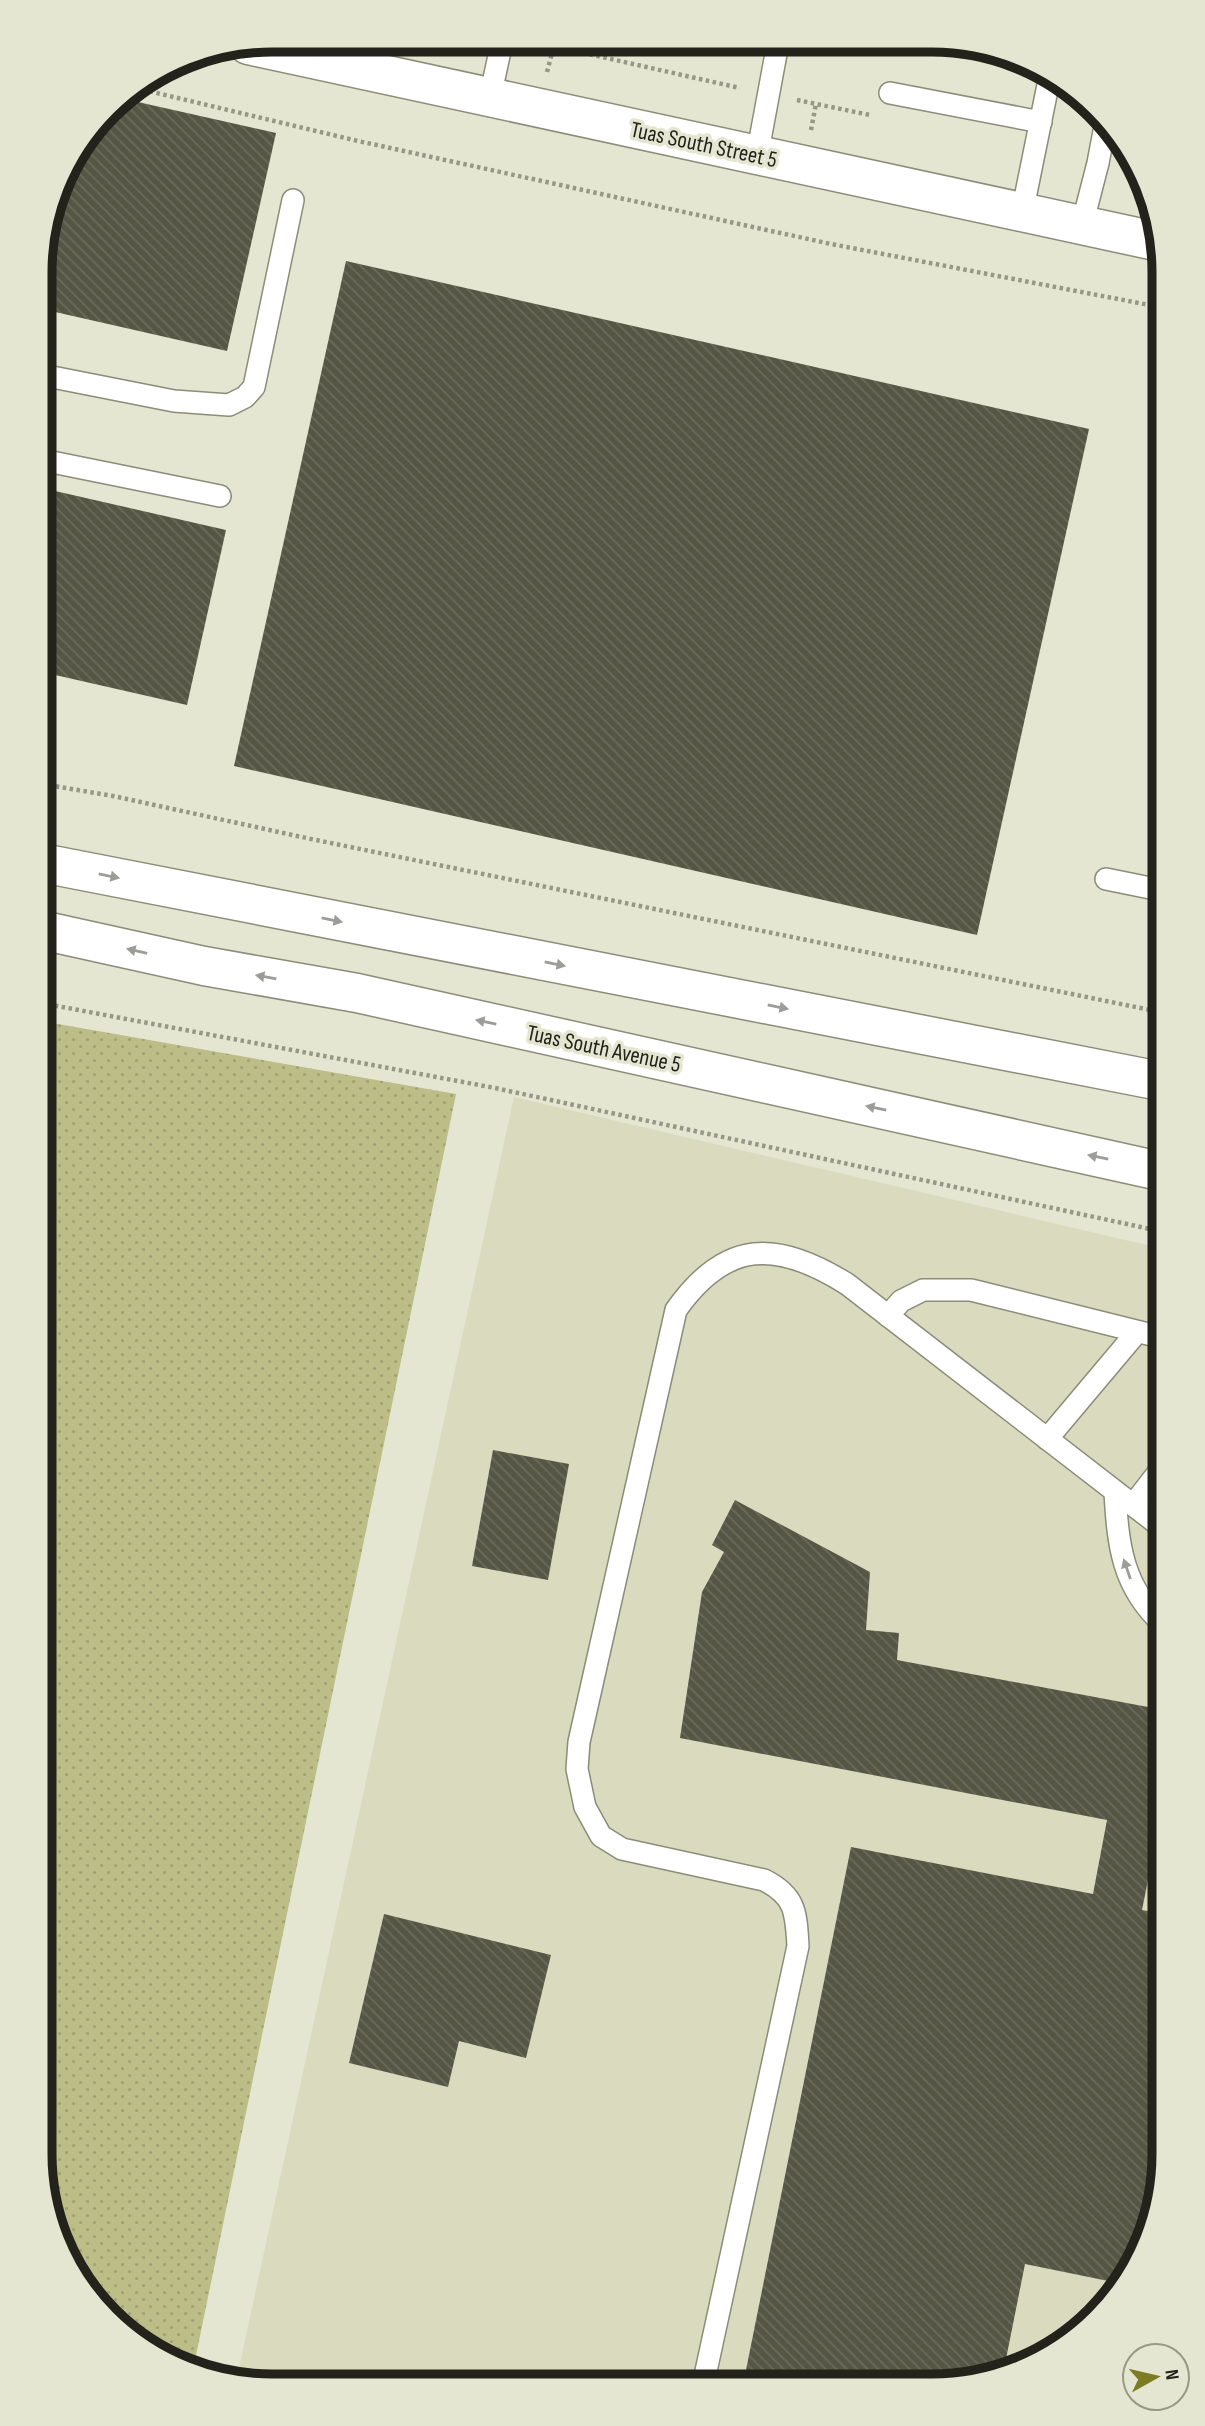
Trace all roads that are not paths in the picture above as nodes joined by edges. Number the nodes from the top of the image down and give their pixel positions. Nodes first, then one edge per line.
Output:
1 (285, 53) edge
2 (500, 53) edge
3 (776, 53) edge
4 (1048, 86) edge
5 (890, 93) dead end
6 (490, 97) junction
7 (1041, 122) junction
8 (1105, 136) edge
9 (757, 156) junction
10 (293, 200) dead end
11 (1023, 213) junction
12 (1082, 225) junction
13 (1149, 240) edge
14 (53, 377) edge
15 (53, 462) edge
16 (220, 496) dead end
17 (53, 865) edge
18 (1106, 879) dead end
19 (1153, 888) edge
20 (53, 933) edge
21 (1153, 1080) edge
22 (1153, 1169) edge
23 (888, 1316) junction
24 (1137, 1332) junction
25 (1152, 1335) edge
26 (1047, 1439) junction
27 (1152, 1480) edge
28 (1115, 1492) junction
29 (1132, 1505) junction
30 (1152, 1520) edge
31 (1152, 1612) edge
32 (705, 2374) edge

1 - 6 main road, Tuas South Street 5
2 - 6 lane
3 - 9 lane
4 - 7 lane
5 - 7 lane
6 - 9 main road, Tuas South Street 5
7 - 11 lane
8 - 12 lane
9 - 11 main road, Tuas South Street 5
10 - 14 lane
11 - 12 main road, Tuas South Street 5
12 - 13 main road, Tuas South Street 5
15 - 16 lane
17 -> 21 main road
18 - 19 lane
22 -> 20 main road, Tuas South Avenue 5
23 - 24 lane
23 - 26 lane
23 - 32 lane
24 - 25 lane
24 - 26 lane
26 - 28 lane
27 - 29 lane
28 - 29 lane
31 -> 28 lane
29 - 30 lane

